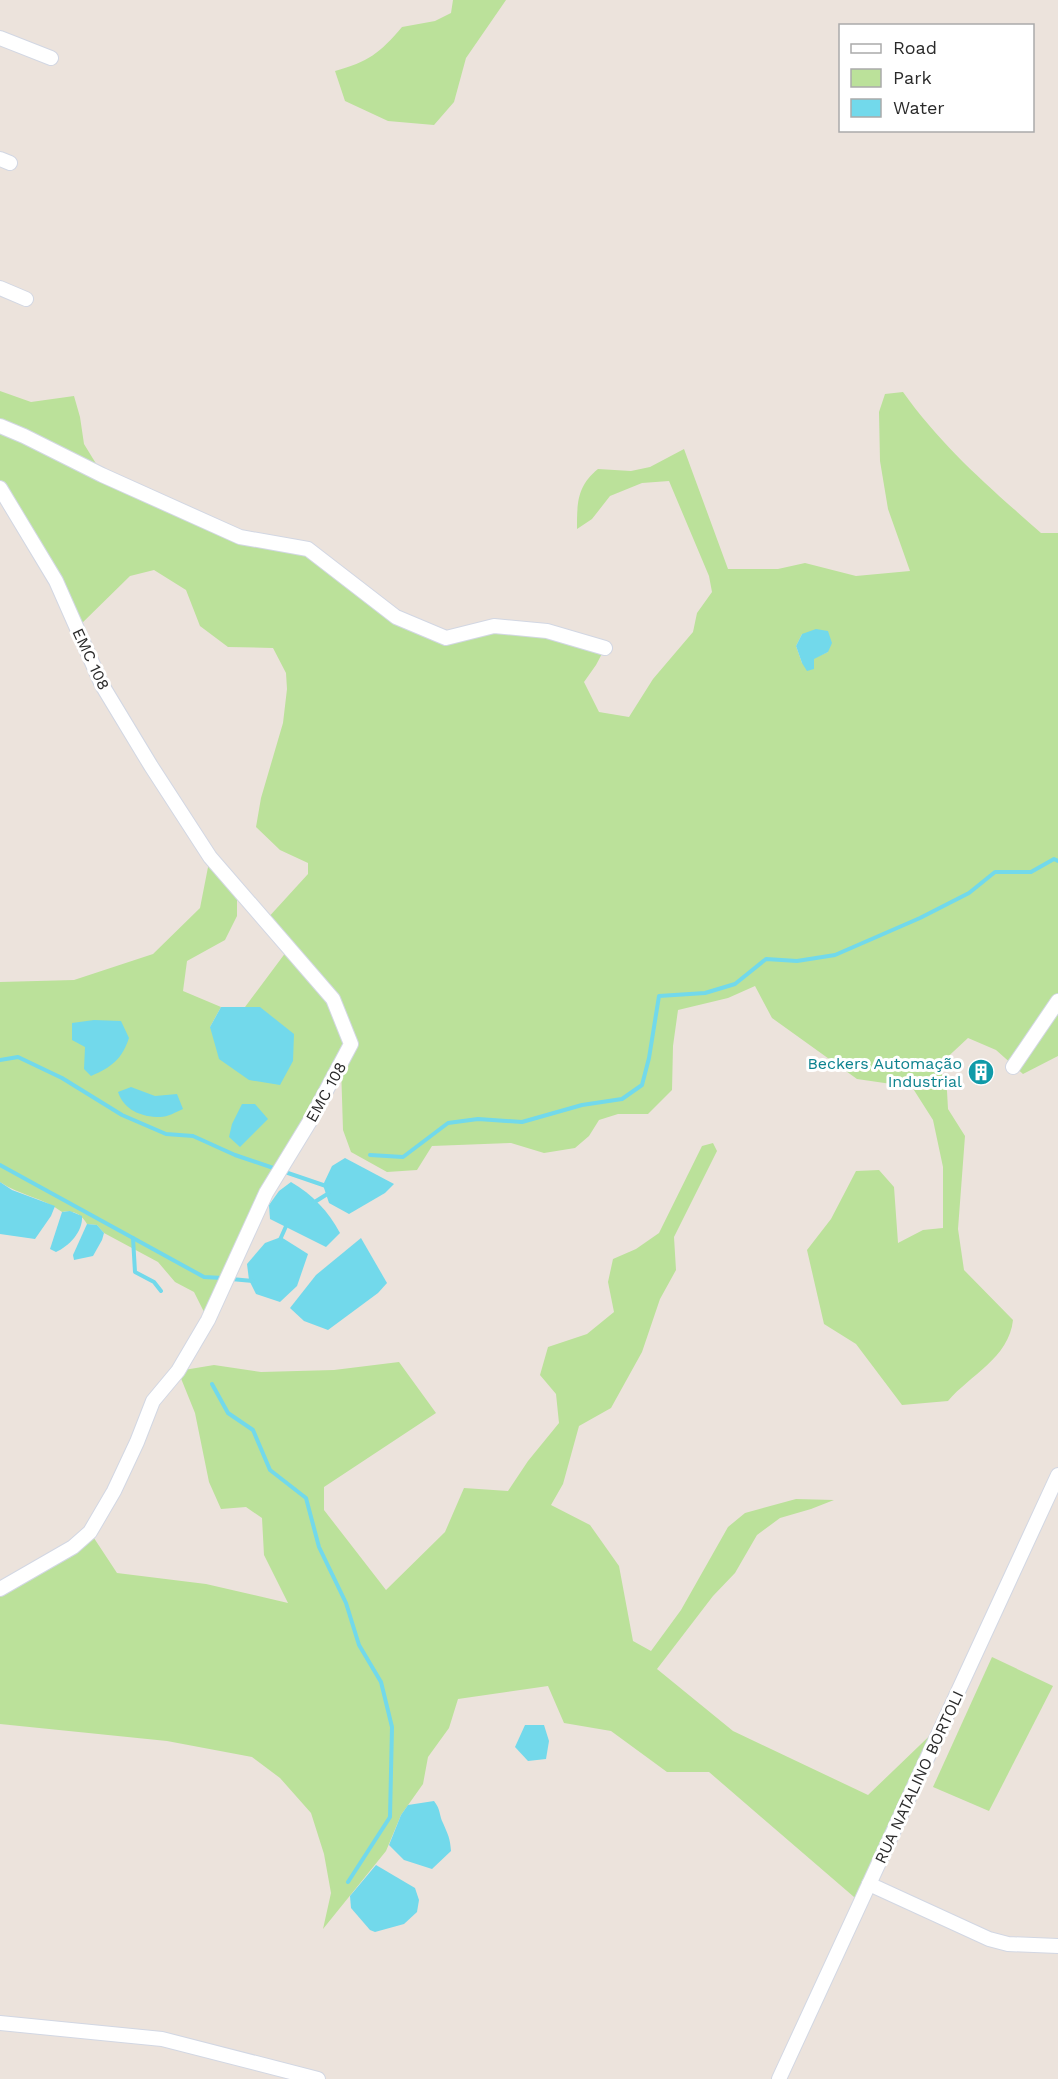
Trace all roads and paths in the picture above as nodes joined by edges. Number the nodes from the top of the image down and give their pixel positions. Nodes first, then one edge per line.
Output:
1 (0, 38) edge
2 (51, 58) dead end
3 (0, 288) edge
4 (26, 299) dead end
5 (0, 426) edge
6 (0, 488) edge
7 (604, 648) dead end
8 (1058, 1002) edge
9 (1013, 1067) dead end
10 (1058, 1475) edge
11 (0, 1589) edge
12 (869, 1884) junction
13 (1058, 1946) edge
14 (0, 2023) edge
15 (318, 2079) edge
16 (779, 2079) edge

1 - 2 street
3 - 4 street
5 - 7 street
6 - 11 street, EMC 108
8 - 9 street
10 - 12 street, RUA NATALINO BORTOLI
12 - 13 street
12 - 16 street, RUA NATALINO BORTOLI
14 - 15 street

